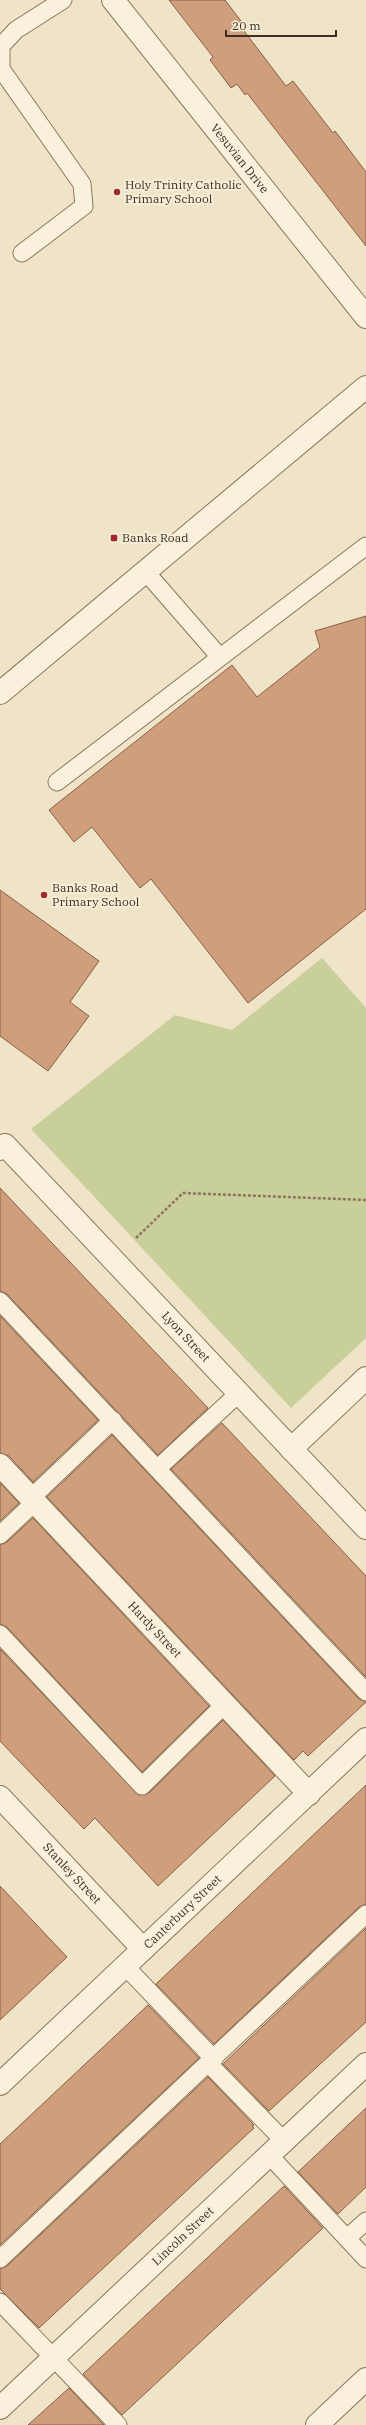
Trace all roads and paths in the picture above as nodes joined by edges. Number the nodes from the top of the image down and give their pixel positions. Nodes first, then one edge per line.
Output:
1 (63, 0) edge
2 (113, 0) edge
3 (22, 252) dead end
4 (366, 317) edge
5 (366, 387) edge
6 (366, 546) edge
7 (145, 571) junction
8 (220, 656) junction
9 (0, 693) edge
10 (57, 782) dead end
11 (3, 1147) edge
12 (366, 1200) edge
13 (114, 1259) junction
14 (0, 1301) edge
15 (366, 1378) edge
16 (239, 1393) junction
17 (112, 1420) junction
18 (291, 1449) junction
19 (0, 1465) edge
20 (158, 1468) junction
21 (32, 1500) junction
22 (366, 1528) edge
23 (0, 1535) edge
24 (0, 1634) edge
25 (366, 1692) edge
26 (225, 1704) junction
27 (366, 1740) edge
28 (309, 1794) junction
29 (0, 1797) edge
30 (366, 1914) edge
31 (143, 1949) junction
32 (125, 1966) junction
33 (211, 2062) junction
34 (366, 2064) edge
35 (0, 2084) edge
36 (277, 2148) junction
37 (366, 2221) edge
38 (347, 2238) junction
39 (0, 2259) edge
40 (366, 2259) edge
41 (0, 2302) edge
42 (54, 2357) junction
43 (366, 2380) edge
44 (0, 2408) edge
45 (118, 2425) edge
46 (317, 2425) edge

1 - 3 lane
2 - 4 street, Vesuvian Drive
5 - 7 street
6 - 8 lane
7 - 8 lane
7 - 9 street
8 - 10 lane
11 - 13 street, Lyon Street
12 - 13 path
13 - 16 street, Lyon Street
14 - 17 lane
15 - 18 street
16 - 18 street, Lyon Street
16 - 20 lane
17 - 20 lane
17 - 21 lane
18 - 22 street, Lyon Street
19 - 21 street, Hardy Street
20 - 25 lane
21 - 23 lane
21 - 26 street, Hardy Street
24 - 26 lane
26 - 28 street, Hardy Street
27 - 28 street, Canterbury Street
28 - 31 street, Canterbury Street
29 - 31 street, Stanley Street
30 - 33 lane
31 - 32 street, Canterbury Street
32 - 33 lane
32 - 35 street, Canterbury Street
33 - 36 lane
33 - 39 lane
34 - 36 street, Lincoln Street
36 - 38 lane
36 - 42 street, Lincoln Street
37 - 38 lane
38 - 40 lane
41 - 42 lane
42 - 44 street, Lincoln Street
42 - 45 lane
43 - 46 street

